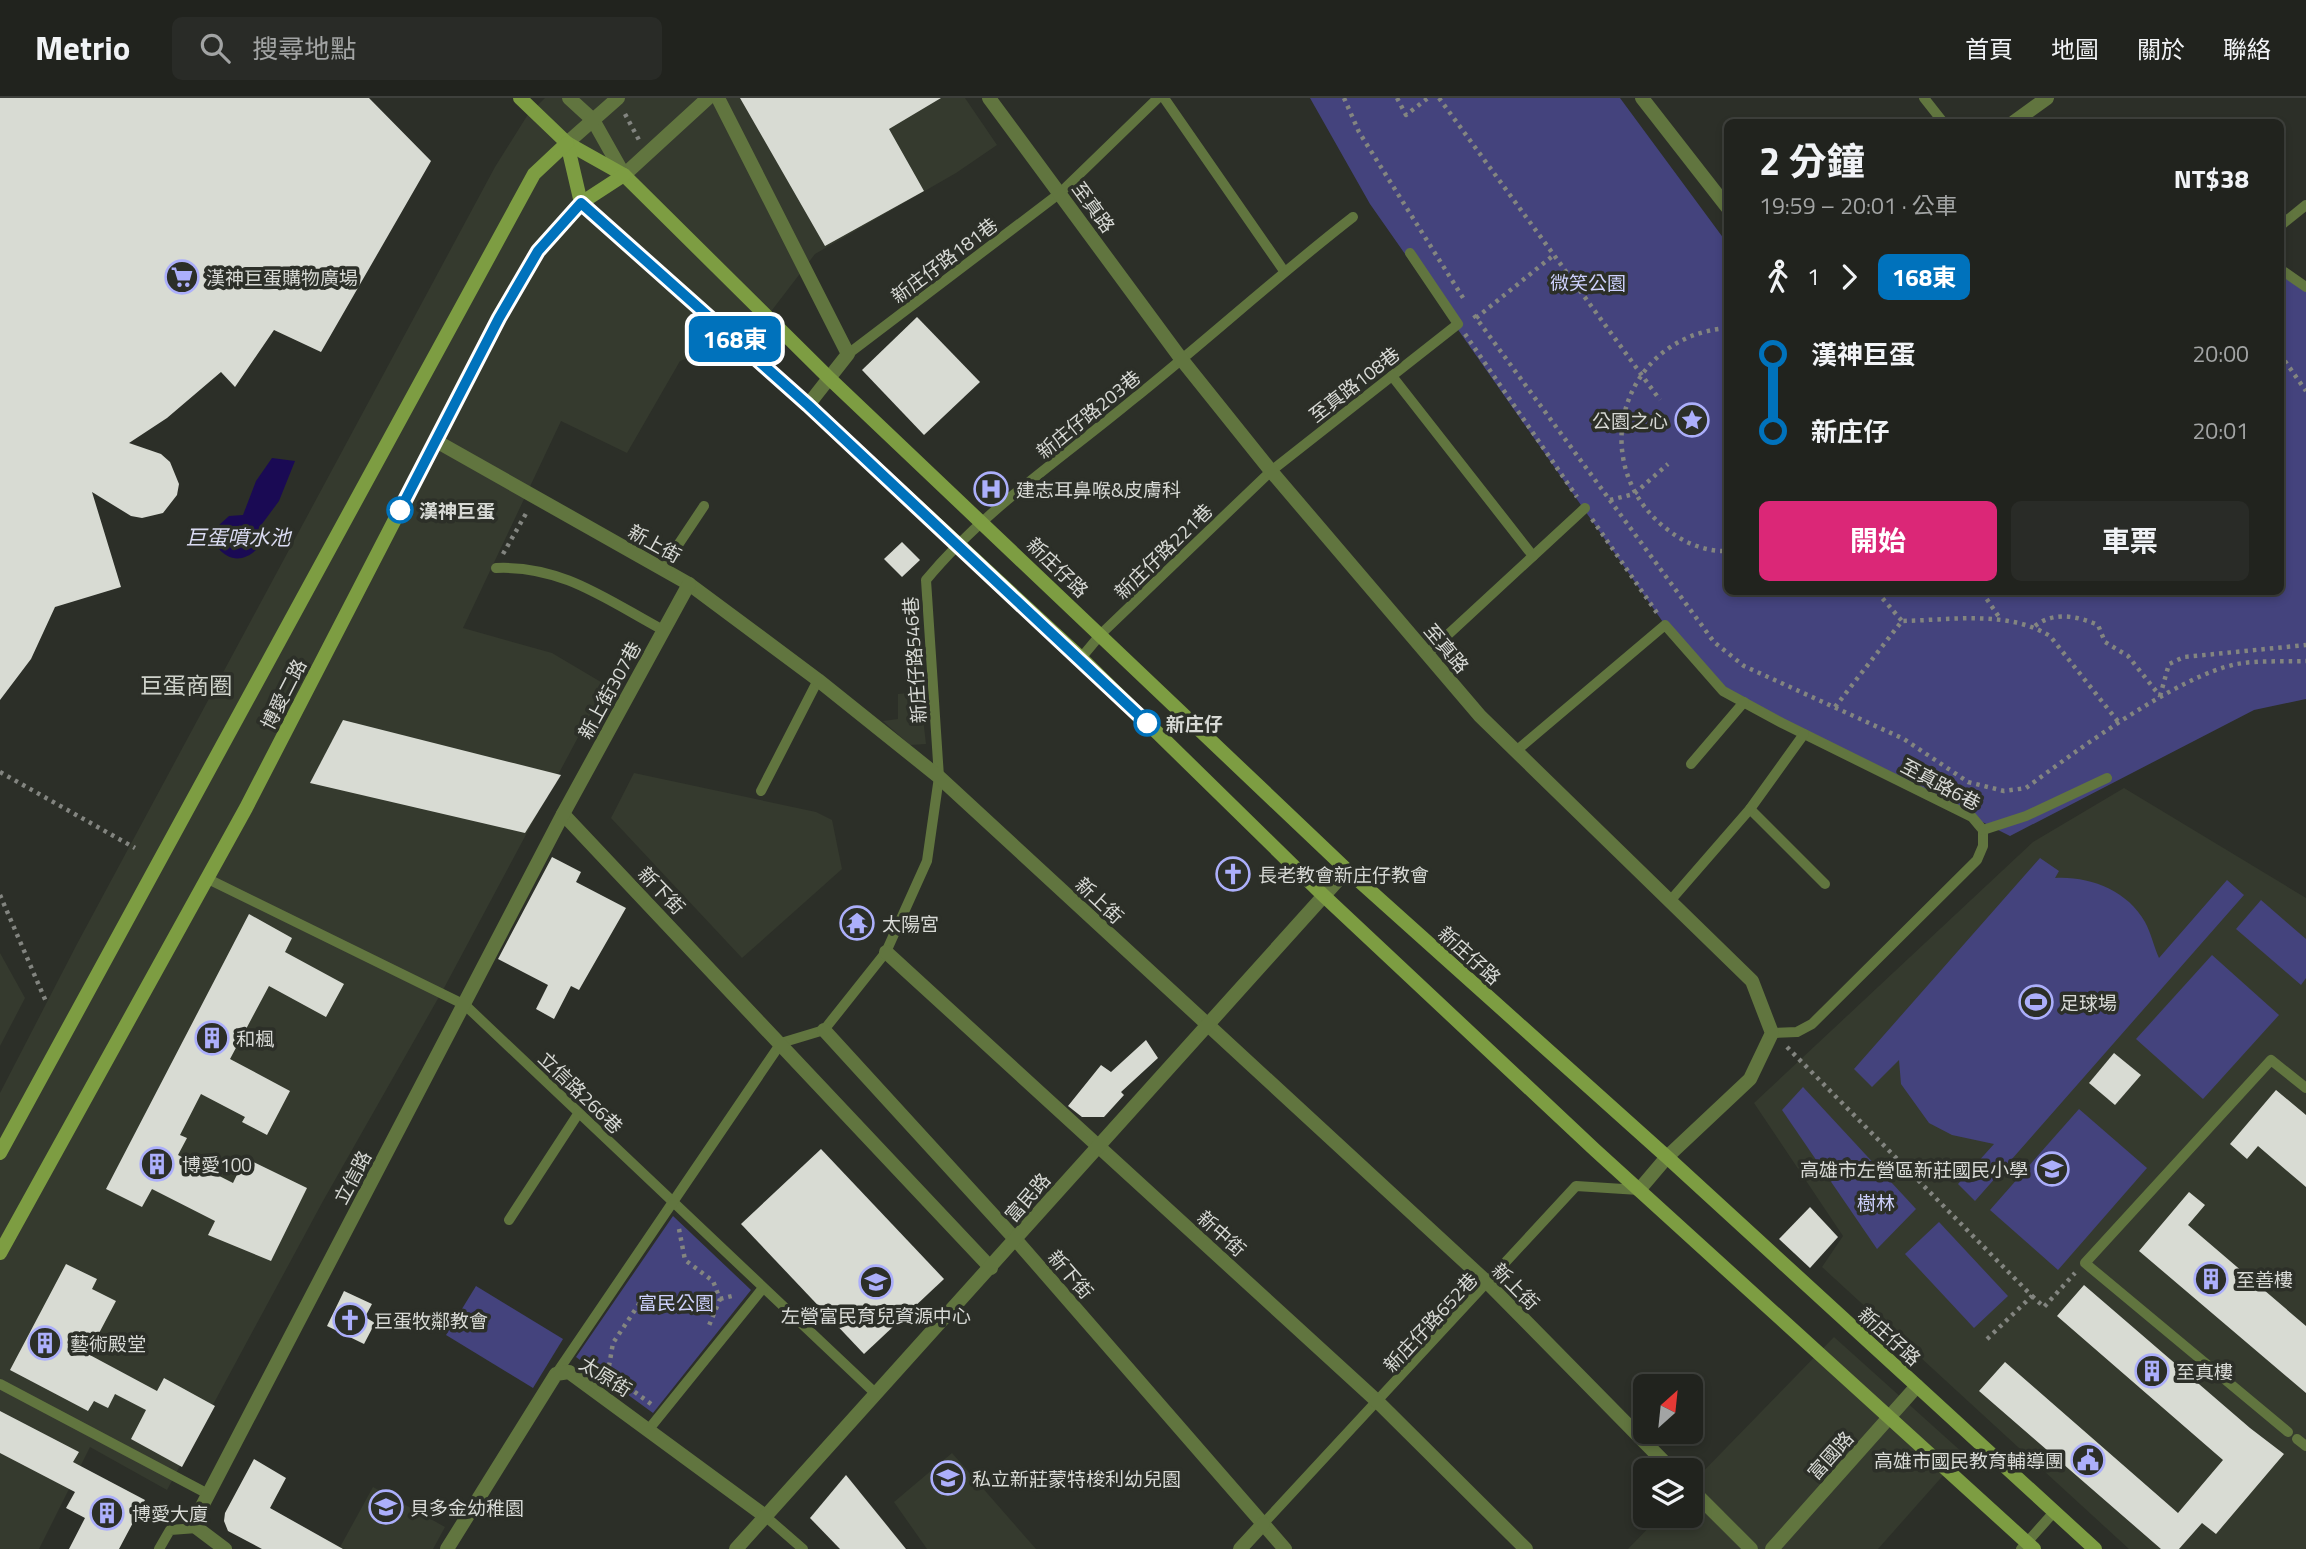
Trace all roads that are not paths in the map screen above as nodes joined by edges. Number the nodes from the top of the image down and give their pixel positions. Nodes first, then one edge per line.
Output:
1 (520, 98) edge
2 (569, 98) edge
3 (617, 98) edge
4 (708, 98) edge
5 (718, 98) edge
6 (989, 98) edge
7 (1158, 98) edge
8 (1164, 98) edge
9 (1642, 98) edge
10 (1924, 98) edge
11 (2046, 98) edge
12 (1941, 119) edge
13 (2018, 119) edge
14 (593, 120) junction
15 (567, 143) junction
16 (624, 175) junction
17 (1060, 193) junction
18 (581, 203) junction
19 (1724, 203) edge
20 (2306, 205) edge
21 (1353, 217) dead end
22 (2284, 223) edge
23 (1410, 253) dead end
24 (1284, 271) junction
25 (2284, 272) edge
26 (2306, 288) edge
27 (848, 354) junction
28 (1182, 360) junction
29 (1392, 376) junction
30 (829, 378) junction
31 (808, 405) junction
32 (436, 441) junction
33 (1271, 471) junction
34 (704, 506) dead end
35 (1585, 508) road end
36 (983, 522) junction
37 (959, 546) junction
38 (1533, 556) junction
39 (496, 568) road end
40 (662, 569) junction
41 (689, 584) junction
42 (663, 630) junction
43 (1101, 635) junction
44 (1427, 654) junction
45 (1081, 658) junction
46 (818, 680) junction
47 (1744, 702) junction
48 (1804, 734) junction
49 (1516, 751) junction
50 (1691, 764) dead end
51 (939, 777) junction
52 (2107, 778) dead end
53 (761, 790) dead end
54 (1750, 809) junction
55 (563, 814) junction
56 (1983, 830) junction
57 (1347, 870) junction
58 (206, 878) junction
59 (1825, 884) dead end
60 (1323, 895) junction
61 (1670, 901) junction
62 (886, 952) junction
63 (465, 1004) junction
64 (1206, 1024) junction
65 (824, 1030) junction
66 (1772, 1033) junction
67 (781, 1044) junction
68 (2306, 1088) edge
69 (578, 1114) junction
70 (1097, 1145) junction
71 (0, 1153) edge
72 (1667, 1157) junction
73 (1639, 1190) junction
74 (674, 1204) junction
75 (509, 1220) dead end
76 (1016, 1240) junction
77 (0, 1253) edge
78 (991, 1268) junction
79 (1489, 1284) junction
80 (763, 1287) junction
81 (556, 1374) junction
82 (0, 1384) edge
83 (1917, 1386) junction
84 (874, 1392) junction
85 (1378, 1402) junction
86 (1891, 1417) junction
87 (649, 1429) junction
88 (2306, 1446) edge
89 (1660, 1458) edge
90 (208, 1494) junction
91 (1703, 1501) edge
92 (2054, 1512) junction
93 (765, 1516) junction
94 (1263, 1524) junction
95 (197, 1528) junction
96 (2027, 1547) edge
97 (159, 1549) edge
98 (225, 1549) edge
99 (447, 1549) edge
100 (736, 1549) edge
101 (803, 1549) edge
102 (1240, 1549) edge
103 (1284, 1549) edge
104 (1527, 1549) edge
105 (1751, 1549) edge
106 (1772, 1549) edge
107 (2095, 1549) edge

1 - 15 street, 新庄仔路
2 - 14 street
3 - 14 street
4 - 16 street
5 - 27 street
6 - 17 street, 至真路
7 - 17 lane, 新庄仔路181巷
8 - 24 lane
9 - 19 street
10 - 12 lane
11 - 13 street
14 - 15 street
14 - 16 street
15 - 16 street, 新庄仔路
15 - 18 street
15 - 71 street, 博愛二路
16 - 18 street, 博愛二路
16 - 30 street, 新庄仔路
17 - 27 lane, 新庄仔路181巷
17 - 28 street, 至真路
18 - 31 street
18 - 32 street, 博愛二路
20 - 22 lane
21 - 24 lane, 新庄仔路203巷
23 - 29 lane, 至真路108巷
24 - 28 lane, 新庄仔路203巷
25 - 26 lane
27 - 30 street
28 - 33 street, 至真路
28 - 36 lane, 新庄仔路203巷
29 - 33 lane, 至真路108巷
29 - 38 lane
30 - 31 street
30 - 36 street, 新庄仔路
31 - 37 street
32 - 40 street, 新上街
32 - 58 street, 博愛二路
33 - 43 lane, 新庄仔路221巷
33 - 44 street, 至真路
34 - 40 lane
35 - 38 lane
36 - 37 lane, 新庄仔路546巷
36 - 43 street, 新庄仔路
37 - 45 street
37 - 51 lane, 新庄仔路546巷
38 - 44 lane
39 - 42 lane
40 - 41 street, 新上街
41 - 42 street, 新上街307巷
41 - 46 street, 新上街
42 - 55 street, 新上街307巷
43 - 45 lane, 新庄仔路221巷
43 - 57 street, 新庄仔路
44 - 49 street, 至真路
45 - 60 street
46 - 51 street, 新上街
46 - 53 lane
47 - 48 lane, 至真路6巷
47 - 49 lane, 至真路6巷
47 - 50 lane
48 - 54 lane
48 - 56 lane, 至真路6巷
49 - 61 street, 至真路
51 - 62 lane, 新庄仔路546巷
51 - 64 street, 新上街
52 - 56 lane
54 - 59 lane
54 - 61 lane
55 - 63 street, 立信路
55 - 67 street, 新下街
56 - 66 lane, 至真路6巷
57 - 60 street, 富民路
57 - 72 street, 新庄仔路
58 - 63 lane, 立信路266巷
58 - 77 street, 博愛二路
60 - 64 street, 富民路
60 - 73 street
61 - 66 street, 至真路
62 - 65 lane, 新庄仔路546巷
62 - 70 street, 新中街
63 - 69 lane, 立信路266巷
63 - 90 street, 立信路
64 - 70 street, 富民路
64 - 79 street, 新上街
65 - 67 lane
65 - 76 street, 新下街
66 - 72 street
67 - 74 lane
67 - 78 street, 新下街
68 - 88 lane
69 - 74 lane, 立信路266巷
69 - 75 lane
70 - 76 street, 富民路
70 - 85 street, 新中街
72 - 73 street
72 - 83 street, 新庄仔路
73 - 79 lane, 新庄仔路652巷
73 - 86 street
74 - 80 lane, 立信路266巷
74 - 81 lane
76 - 78 street, 富民路
76 - 94 street, 新下街
78 - 84 street, 富民路
79 - 85 lane, 新庄仔路652巷
79 - 89 street, 新上街
80 - 84 lane, 立信路266巷
80 - 87 lane
81 - 87 street, 太原街
81 - 99 street, 太原街
82 - 90 lane
83 - 86 street, 富國路
83 - 92 street, 新庄仔路
84 - 93 street, 富民路
85 - 94 lane, 新庄仔路652巷
85 - 104 street, 新中街
86 - 96 street
86 - 106 street, 富國路
87 - 93 street, 太原街
90 - 95 street, 立信路
91 - 105 street
92 - 96 lane
92 - 107 street, 新庄仔路
93 - 100 street, 富民路
93 - 101 lane
94 - 102 street
94 - 103 street, 新下街
95 - 97 lane
95 - 98 street

